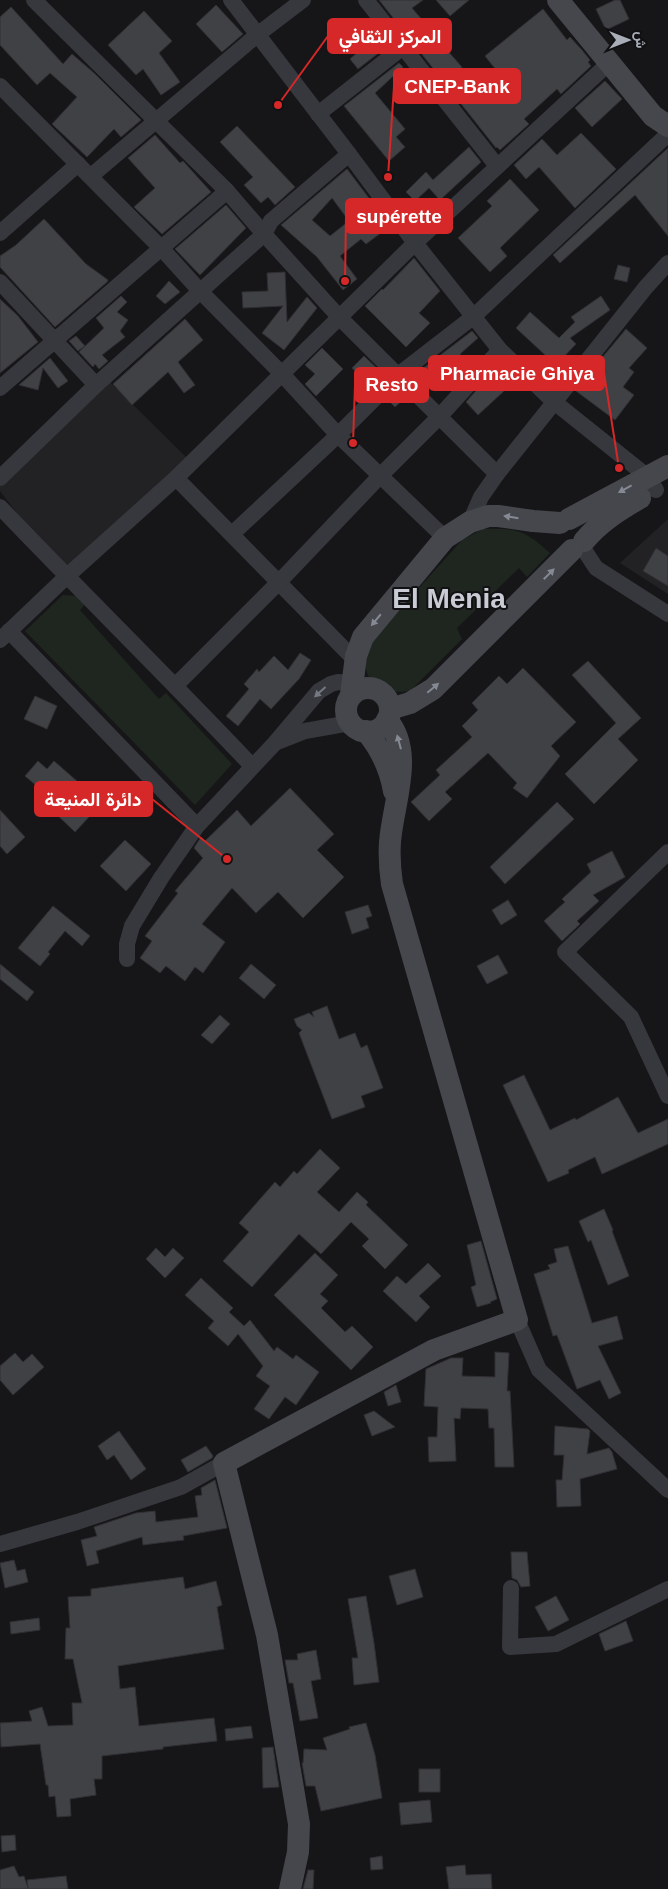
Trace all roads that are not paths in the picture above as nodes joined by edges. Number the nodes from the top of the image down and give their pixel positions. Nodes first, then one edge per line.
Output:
1 (34, 0) edge
2 (231, 0) edge
3 (303, 0) edge
4 (366, 0) edge
5 (558, 0) edge
6 (257, 35) junction
7 (403, 47) junction
8 (610, 63) junction
9 (0, 86) edge
10 (318, 114) junction
11 (156, 121) junction
12 (668, 126) edge
13 (668, 134) edge
14 (349, 154) junction
15 (78, 164) junction
16 (498, 166) junction
17 (91, 176) junction
18 (227, 191) junction
19 (0, 233) edge
20 (264, 234) junction
21 (415, 243) junction
22 (162, 249) junction
23 (668, 262) edge
24 (0, 282) edge
25 (200, 291) junction
26 (473, 316) junction
27 (340, 318) junction
28 (54, 342) junction
29 (500, 350) junction
30 (282, 374) junction
31 (398, 375) junction
32 (96, 385) junction
33 (0, 388) edge
34 (553, 401) junction
35 (439, 417) junction
36 (338, 434) junction
37 (668, 466) edge
38 (497, 474) junction
39 (380, 476) junction
40 (0, 478) edge
41 (176, 478) junction
42 (657, 483) edge
43 (0, 507) edge
44 (564, 521) junction
45 (470, 522) junction
46 (232, 534) junction
47 (444, 538) junction
48 (579, 545) junction
49 (66, 577) junction
50 (279, 582) junction
51 (668, 614) edge
52 (5, 635) edge
53 (356, 682) junction
54 (176, 685) junction
55 (388, 714) junction
56 (358, 727) junction
57 (275, 743) junction
58 (252, 766) junction
59 (396, 802) junction
60 (197, 826) junction
61 (668, 852) edge
62 (127, 959) dead end
63 (668, 1096) edge
64 (517, 1320) junction
65 (224, 1463) junction
66 (668, 1490) edge
67 (0, 1544) edge
68 (511, 1588) dead end
69 (668, 1589) edge
70 (290, 1889) edge

1 - 11 street
2 - 6 street
3 - 6 street
4 - 7 street
5 - 8 street
6 - 10 street
6 - 11 street
7 - 10 street
7 - 16 street
8 - 12 street
8 - 16 street
9 - 15 street
10 - 14 street
11 - 17 street
11 - 18 street
13 - 26 street
14 - 20 street
14 - 21 street
15 - 17 street
15 - 19 street
16 - 21 street
17 - 22 street
18 - 20 street
18 - 22 street
20 - 25 street
20 - 27 street
21 - 26 street
21 - 27 street
22 - 25 street
22 - 28 street
23 - 34 street
24 - 28 street
25 - 30 street
25 - 32 street
26 - 29 street
26 - 31 street
27 - 30 street
27 - 31 street
28 - 32 street
28 - 33 street
29 - 34 street
29 - 35 street
30 - 36 street
30 - 41 street
31 - 35 street
31 - 36 street
32 - 40 street
34 - 38 street
34 - 42 street
35 - 38 street
35 - 39 street
36 - 39 street
36 - 46 street
37 - 42 street
38 - 45 street
39 - 47 street
39 - 50 street
41 - 46 street
41 - 49 street
42 -> 44 street
42 - 48 street
43 - 49 street
44 -> 45 street
44 - 48 street
45 - 47 street
46 - 50 street
47 -> 53 street
48 - 51 street
55 -> 48 street
49 - 52 street
49 - 54 street
50 - 53 street
50 - 54 street
52 - 60 street
53 - 55 street
53 - 56 street
53 -> 57 street
54 - 58 street
55 - 56 street
59 -> 55 street
56 - 57 street
56 - 59 street
57 - 58 street
58 - 60 street
59 - 64 street
60 - 62 street
61 - 63 street
64 - 65 street
64 - 66 street
65 - 67 street
65 - 70 street
68 - 69 street

